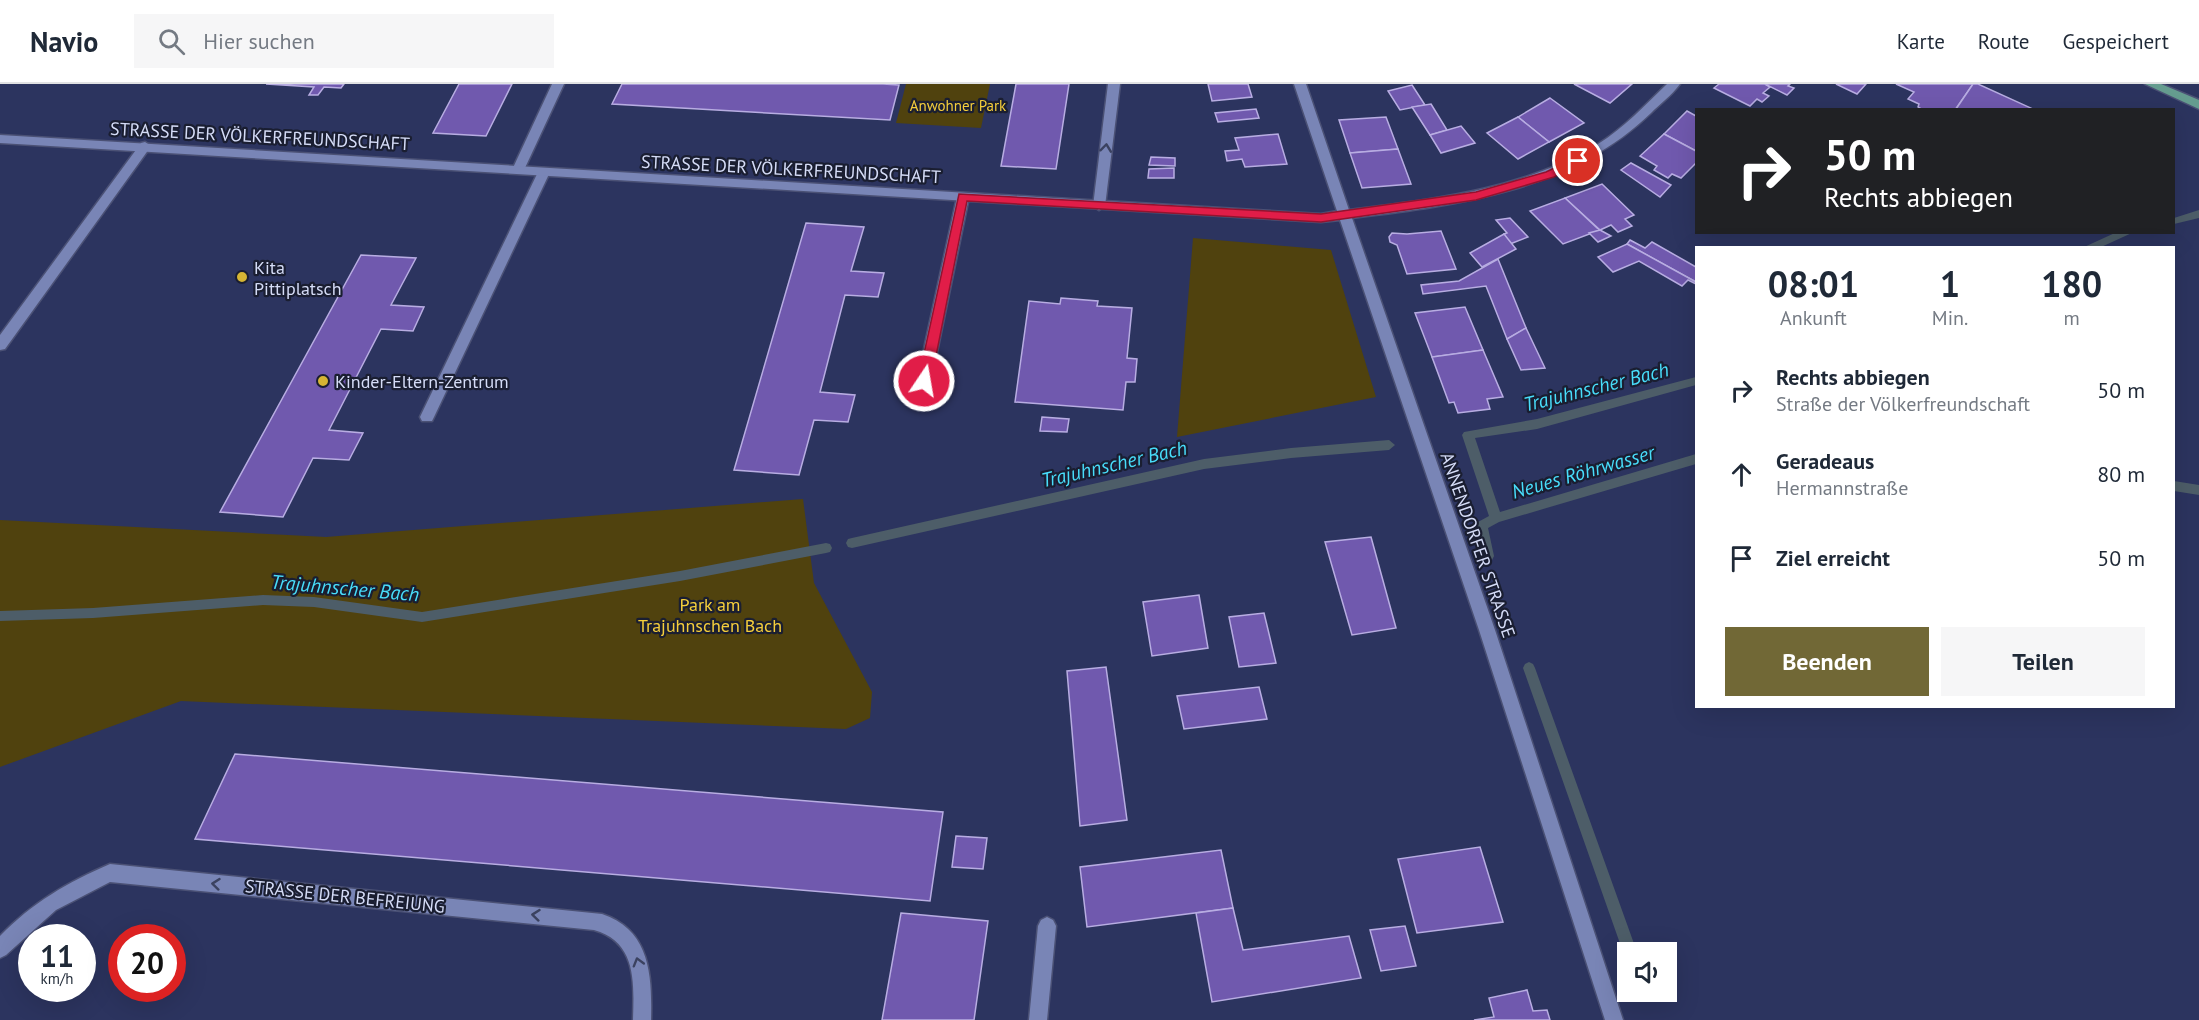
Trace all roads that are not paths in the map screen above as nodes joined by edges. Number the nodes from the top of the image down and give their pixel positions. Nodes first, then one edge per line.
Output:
1 (558, 84) edge
2 (1114, 84) edge
3 (1300, 84) edge
4 (1674, 84) edge
5 (2151, 84) edge
6 (2199, 105) edge
7 (0, 139) edge
8 (145, 146) junction
9 (518, 170) junction
10 (544, 172) junction
11 (963, 197) junction
12 (1099, 206) junction
13 (1345, 215) junction
14 (0, 345) edge
15 (924, 381) dead end
16 (428, 417) dead end
17 (1047, 926) dead end
18 (0, 950) edge
19 (642, 1020) edge
20 (1038, 1020) edge
21 (1614, 1020) edge

1 - 9 street
12 -> 2 street
3 - 13 street, ANNENDORFER STRASSE
4 - 13 street, STRASSE DER VÖLKERFREUNDSCHAFT
5 - 6 main road
7 - 8 street, STRASSE DER VÖLKERFREUNDSCHAFT
8 - 9 street, STRASSE DER VÖLKERFREUNDSCHAFT
8 - 14 street
9 - 10 street, STRASSE DER VÖLKERFREUNDSCHAFT
10 - 11 street, STRASSE DER VÖLKERFREUNDSCHAFT
10 - 16 street
11 - 12 street, STRASSE DER VÖLKERFREUNDSCHAFT
11 - 15 street
12 - 13 street, STRASSE DER VÖLKERFREUNDSCHAFT
13 - 21 street, ANNENDORFER STRASSE
17 - 20 street
19 -> 18 street, STRASSE DER BEFREIUNG

